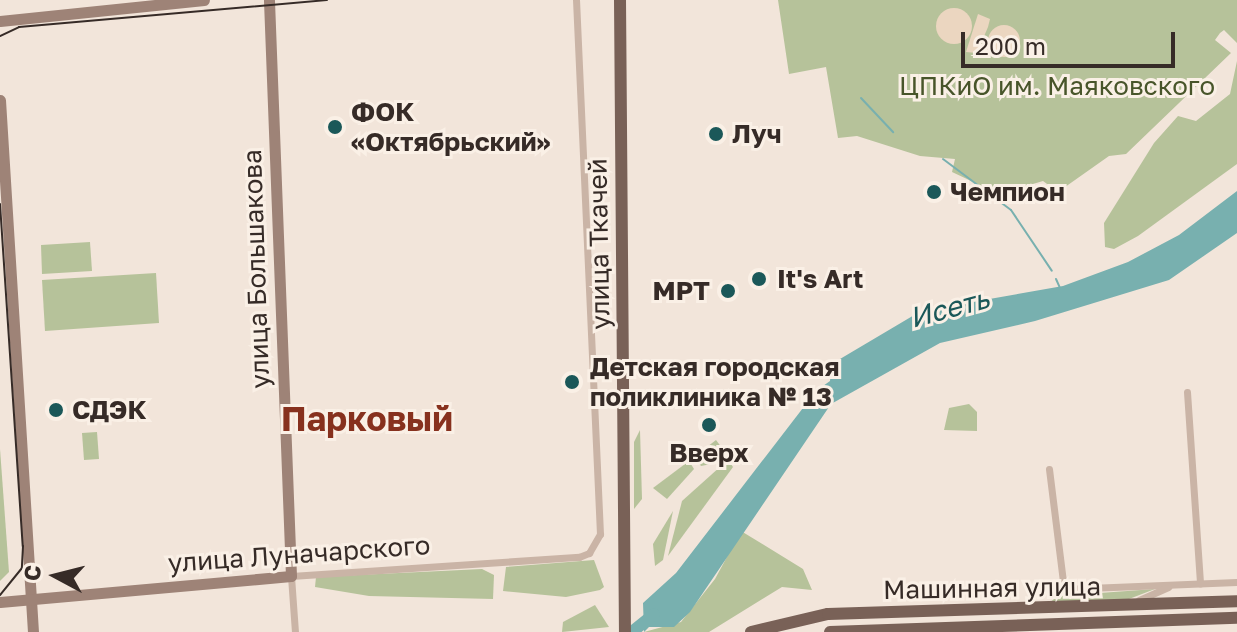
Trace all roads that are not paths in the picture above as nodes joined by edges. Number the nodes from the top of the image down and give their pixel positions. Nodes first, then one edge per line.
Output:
1 (204, 0) edge
2 (269, 0) edge
3 (576, 0) edge
4 (620, 0) edge
5 (0, 21) edge
6 (0, 100) edge
7 (5, 228) edge
8 (1187, 392) dead end
9 (1049, 469) dead end
10 (596, 542) joint
11 (291, 576) junction
12 (1237, 582) edge
13 (1200, 584) junction
14 (1174, 585) junction
15 (31, 600) junction
16 (1237, 601) edge
17 (0, 602) edge
18 (1123, 607) junction
19 (1237, 618) edge
20 (33, 632) edge
21 (295, 632) edge
22 (625, 632) edge
23 (751, 632) edge
24 (830, 632) edge

1 - 5 street
2 - 11 street, улица Большакова
3 - 10 street, улица Ткачей
4 - 22 main road, улица Ткачей
6 - 7 street
7 - 15 street
8 - 13 street
9 - 14 street
10 - 11 street, улица Луначарского
11 - 15 street, улица Луначарского
11 - 21 street, улица Большакова
12 - 13 street
13 - 14 street
14 - 18 street
15 - 17 street, улица Луначарского
15 - 20 street
16 - 18 main road, Машинная улица
18 - 23 main road, Машинная улица
19 - 24 main road, Машинная улица

